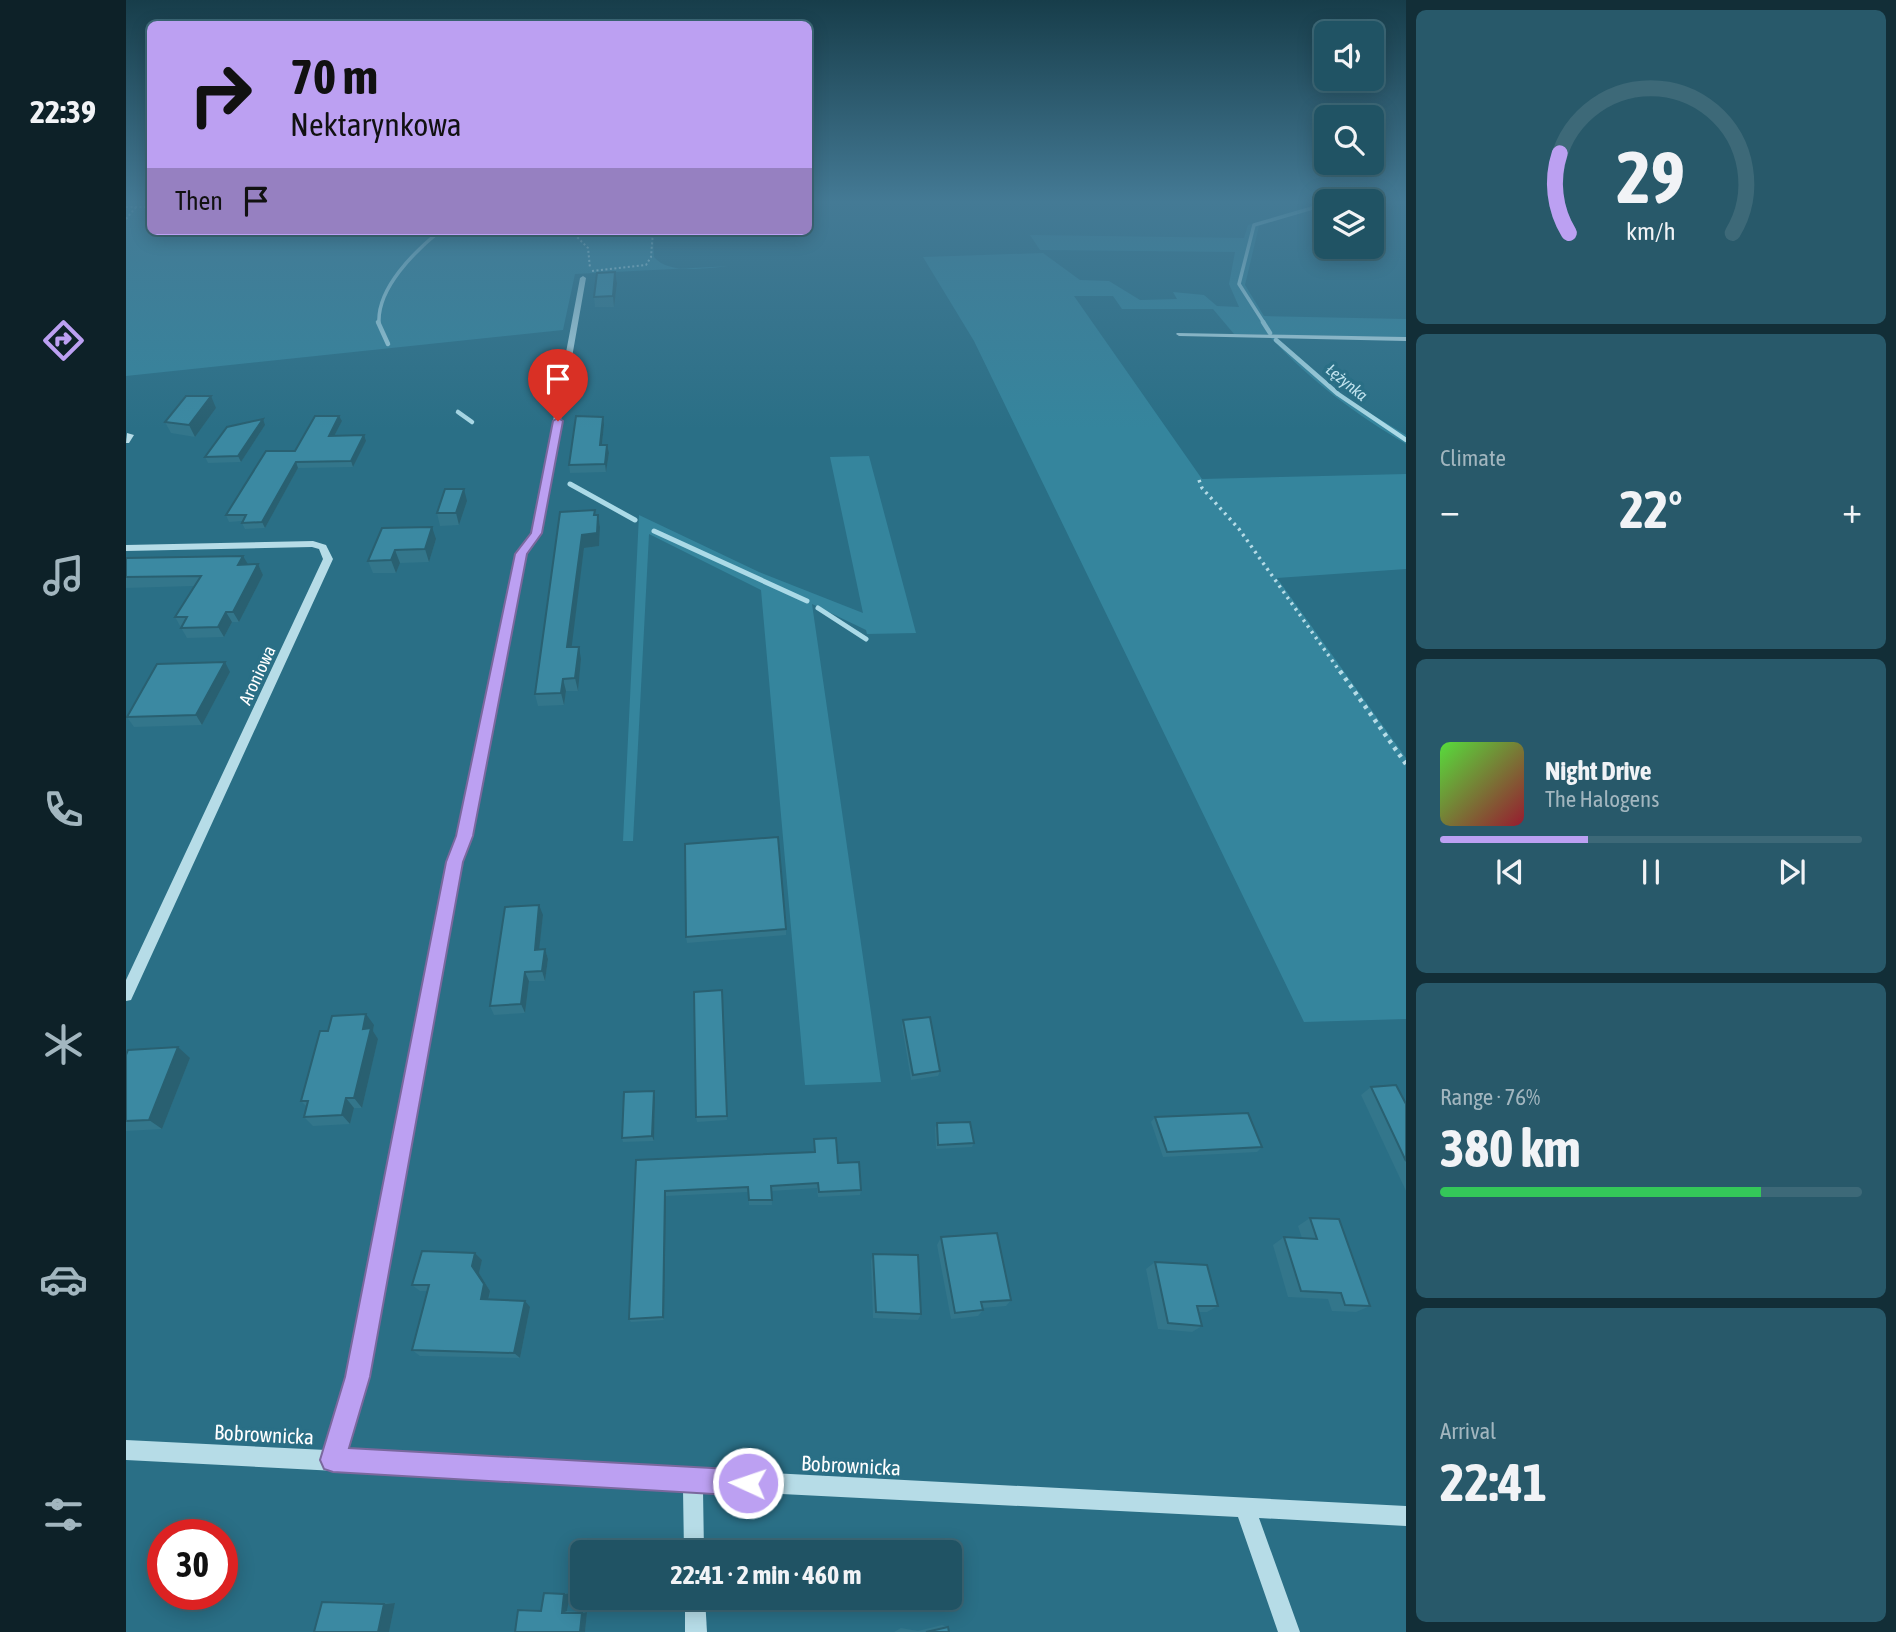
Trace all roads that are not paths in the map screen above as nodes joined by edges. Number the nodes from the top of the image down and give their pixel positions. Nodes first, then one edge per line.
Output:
1 (583, 278) dead end
2 (1179, 334) dead end
3 (1406, 339) edge
4 (126, 548) edge
5 (126, 995) edge
6 (126, 1450) edge
7 (333, 1460) junction
8 (693, 1480) junction
9 (1245, 1509) junction
10 (1406, 1516) edge
11 (694, 1540) edge
12 (695, 1610) edge
13 (696, 1632) edge
14 (1289, 1632) edge

1 - 7 street
2 - 3 street
4 - 5 street, Aroniowa
6 - 7 street, Bobrownicka
7 - 8 street, Bobrownicka
8 - 9 street, Bobrownicka
8 - 11 street
9 - 10 street, Bobrownicka
9 - 14 street
12 - 13 street

